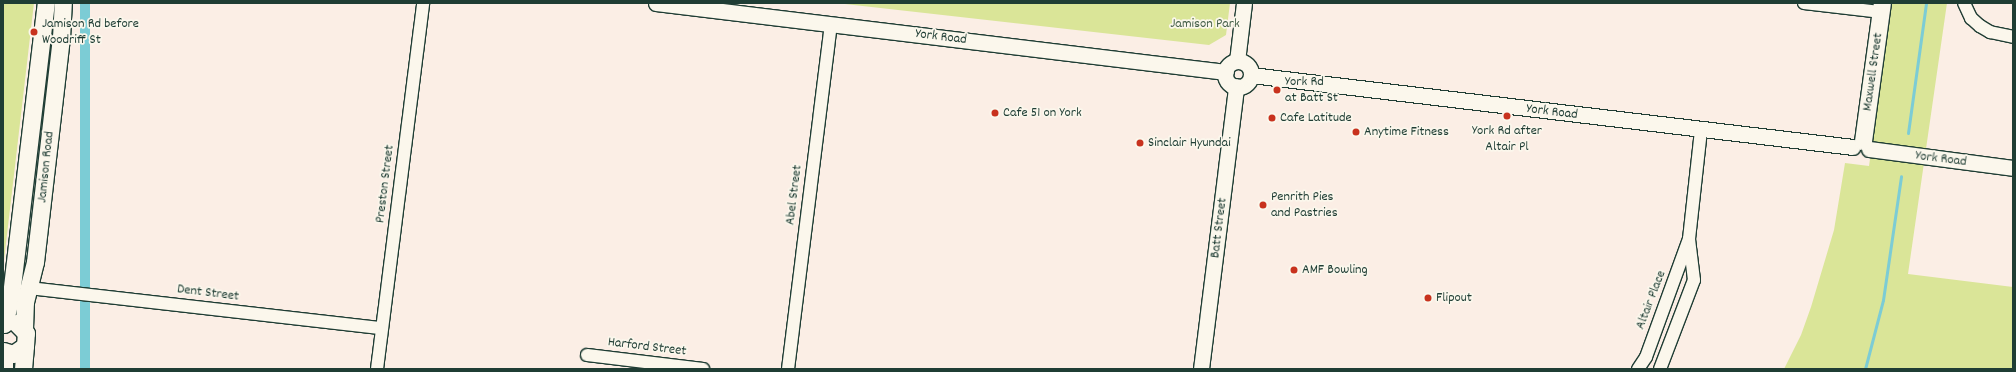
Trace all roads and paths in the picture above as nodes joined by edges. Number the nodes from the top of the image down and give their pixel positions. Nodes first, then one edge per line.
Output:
1 (46, 3) edge
2 (63, 3) edge
3 (423, 3) edge
4 (656, 3) edge
5 (1244, 3) edge
6 (1804, 3) edge
7 (1964, 3) edge
8 (1881, 8) edge
9 (831, 25) junction
10 (2013, 37) edge
11 (1237, 61) junction
12 (1226, 72) junction
13 (1251, 75) junction
14 (1236, 86) junction
15 (1701, 130) junction
16 (1862, 146) junction
17 (2013, 168) edge
18 (1689, 239) junction
19 (29, 288) junction
20 (4, 325) edge
21 (382, 328) junction
22 (24, 329) junction
23 (25, 346) junction
24 (4, 352) edge
25 (587, 355) dead end
26 (4, 369) edge
27 (23, 369) edge
28 (377, 369) edge
29 (702, 369) edge
30 (788, 369) edge
31 (1201, 369) edge
32 (1638, 369) edge
33 (1660, 369) edge

1 - 20 main road, Jamison Road
2 - 19 main road, Jamison Road
3 - 21 street, Preston Street
4 - 9 street, York Road
5 - 11 street
6 - 8 street
7 - 10 street
8 - 16 main road, Maxwell Street
9 - 12 street, York Road
9 - 30 street, Abel Street
11 - 12 street
11 - 13 street
12 - 14 street
13 - 14 street
13 - 15 street, York Road
14 - 31 street, Batt Street
15 - 16 street, York Road
15 - 18 street, Altair Place
16 - 17 street, York Road
18 - 32 street, Altair Place
18 - 33 street, Altair Place
19 - 21 street, Dent Street
19 - 22 main road, Jamison Road
20 - 22 main road
21 - 28 street, Preston Street
22 - 23 main road, Jamison Road
23 - 24 main road
23 - 27 main road
24 - 26 main road
25 - 29 street, Harford Street

